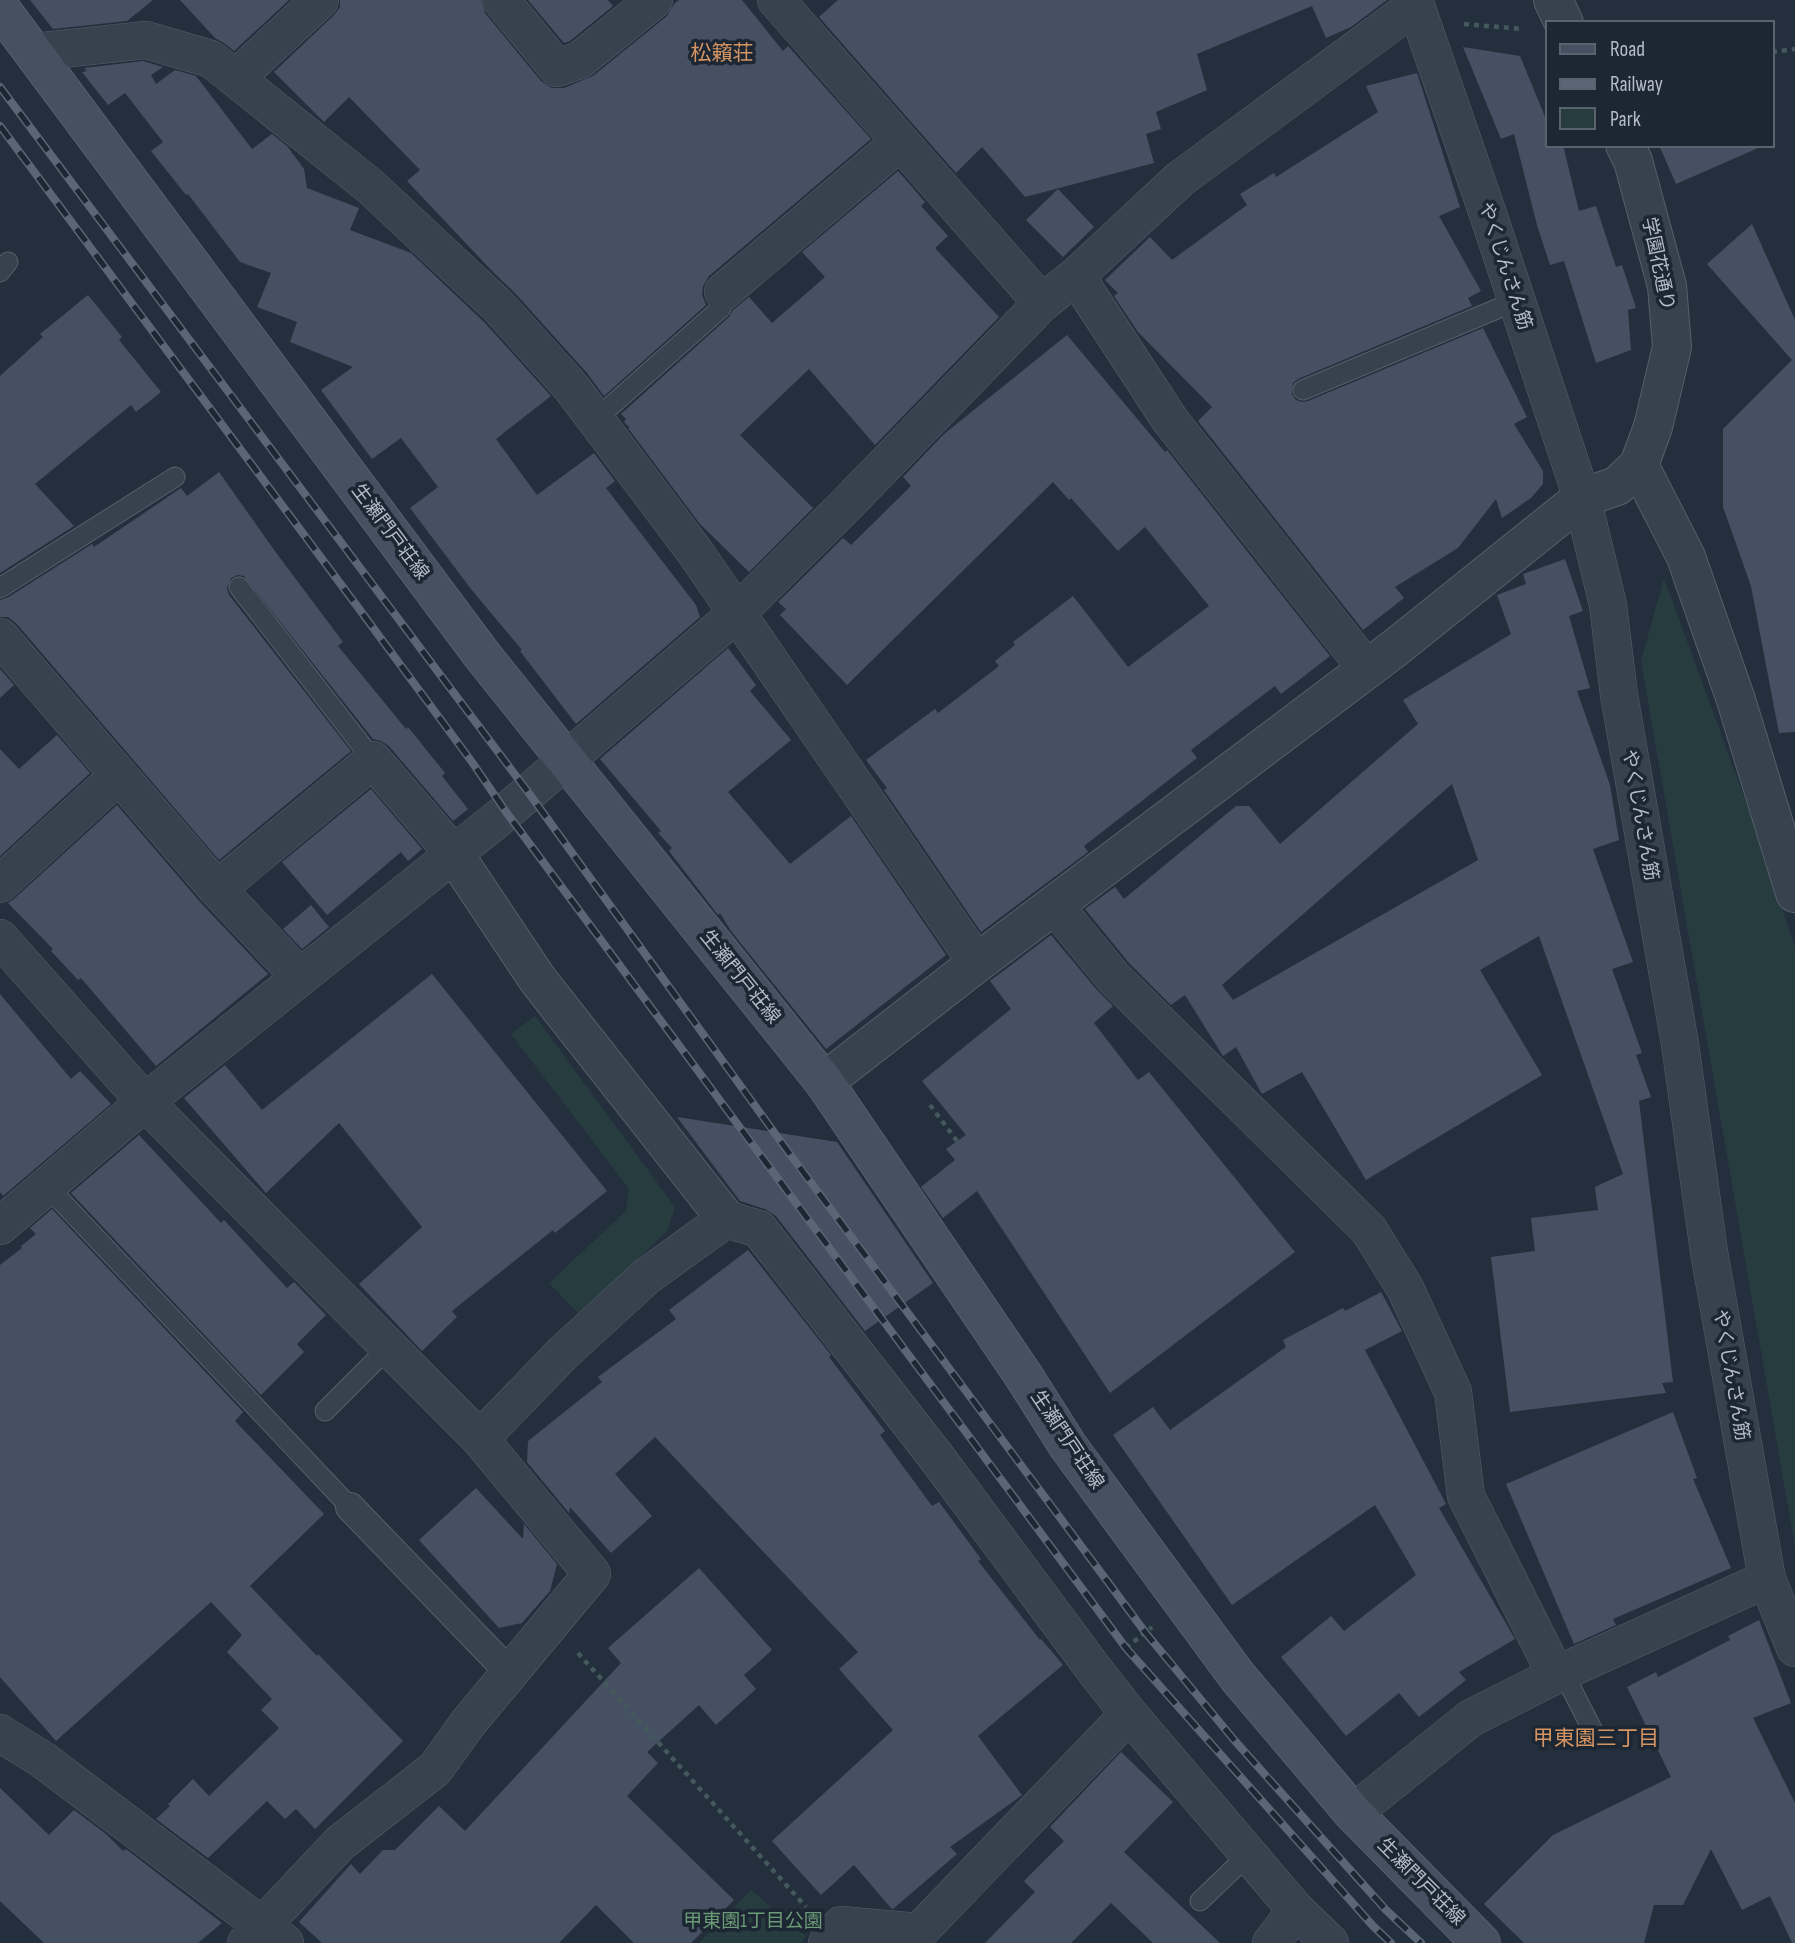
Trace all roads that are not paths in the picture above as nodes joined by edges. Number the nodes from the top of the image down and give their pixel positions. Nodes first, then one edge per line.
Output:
1 (320, 0) edge
2 (501, 0) edge
3 (654, 0) edge
4 (776, 0) edge
5 (1553, 0) edge
6 (0, 8) edge
7 (1417, 8) edge
8 (1563, 21) edge
9 (34, 52) junction
10 (236, 78) junction
11 (900, 142) junction
12 (1626, 147) edge
13 (1076, 276) junction
14 (723, 292) joint
15 (1516, 302) junction
16 (1042, 303) junction
17 (1303, 390) dead end
18 (595, 420) junction
19 (1639, 466) junction
20 (175, 477) dead end
21 (1581, 498) junction
22 (239, 587) dead end
23 (0, 588) edge
24 (737, 613) junction
25 (0, 637) edge
26 (1367, 669) junction
27 (373, 760) junction
28 (567, 760) junction
29 (119, 775) junction
30 (454, 854) junction
31 (0, 884) edge
32 (217, 889) junction
33 (1795, 893) edge
34 (1054, 905) junction
35 (0, 938) edge
36 (977, 963) junction
37 (300, 977) junction
38 (824, 1082) junction
39 (145, 1102) junction
40 (47, 1186) junction
41 (726, 1219) junction
42 (0, 1226) edge
43 (389, 1348) junction
44 (325, 1411) dead end
45 (480, 1439) junction
46 (350, 1507) joint
47 (1768, 1578) junction
48 (1795, 1648) edge
49 (511, 1674) junction
50 (1560, 1674) junction
51 (1129, 1714) junction
52 (1594, 1733) dead end
53 (0, 1734) edge
54 (1353, 1813) junction
55 (1249, 1854) junction
56 (1200, 1901) dead end
57 (1296, 1910) junction
58 (265, 1937) edge
59 (829, 1940) edge
60 (1271, 1943) edge
61 (1330, 1943) edge
62 (1481, 1943) edge

1 - 10 street
2 - 3 street
4 - 11 street
5 - 8 street
6 - 9 main road, 生瀬門戸荘線
7 - 13 street
7 - 15 street, やくじんさん筋
9 - 10 street
9 - 28 main road, 生瀬門戸荘線
10 - 18 street
11 - 14 street
11 - 16 street
12 - 19 street, 学園花通り
13 - 16 street
13 - 26 street
14 - 18 lane
15 - 17 lane
15 - 21 street, やくじんさん筋
16 - 24 street
18 - 24 street
19 - 21 street
19 - 33 street
20 - 23 lane
21 - 26 street
21 - 47 street, やくじんさん筋
22 - 27 lane
24 - 28 street
24 - 36 street
25 - 29 street
26 - 34 street
27 - 30 street
27 - 32 street
28 - 30 street
28 - 38 main road, 生瀬門戸荘線
29 - 31 street
29 - 32 street
30 - 37 street
30 - 41 street
32 - 37 street
34 - 36 street
34 - 50 street
35 - 39 street
36 - 38 street
37 - 39 street
38 - 54 main road, 生瀬門戸荘線
39 - 40 street
39 - 43 street
40 - 42 street
40 - 46 lane
41 - 45 street
41 - 51 street
43 - 44 lane
43 - 45 street
45 - 49 street
46 - 49 street
47 - 48 street, やくじんさん筋
47 - 50 street
49 - 58 street
50 - 52 lane
50 - 54 street
51 - 55 street
51 - 59 street
53 - 58 street
54 - 62 main road, 生瀬門戸荘線
55 - 56 lane
55 - 57 street
57 - 60 street
57 - 61 street

